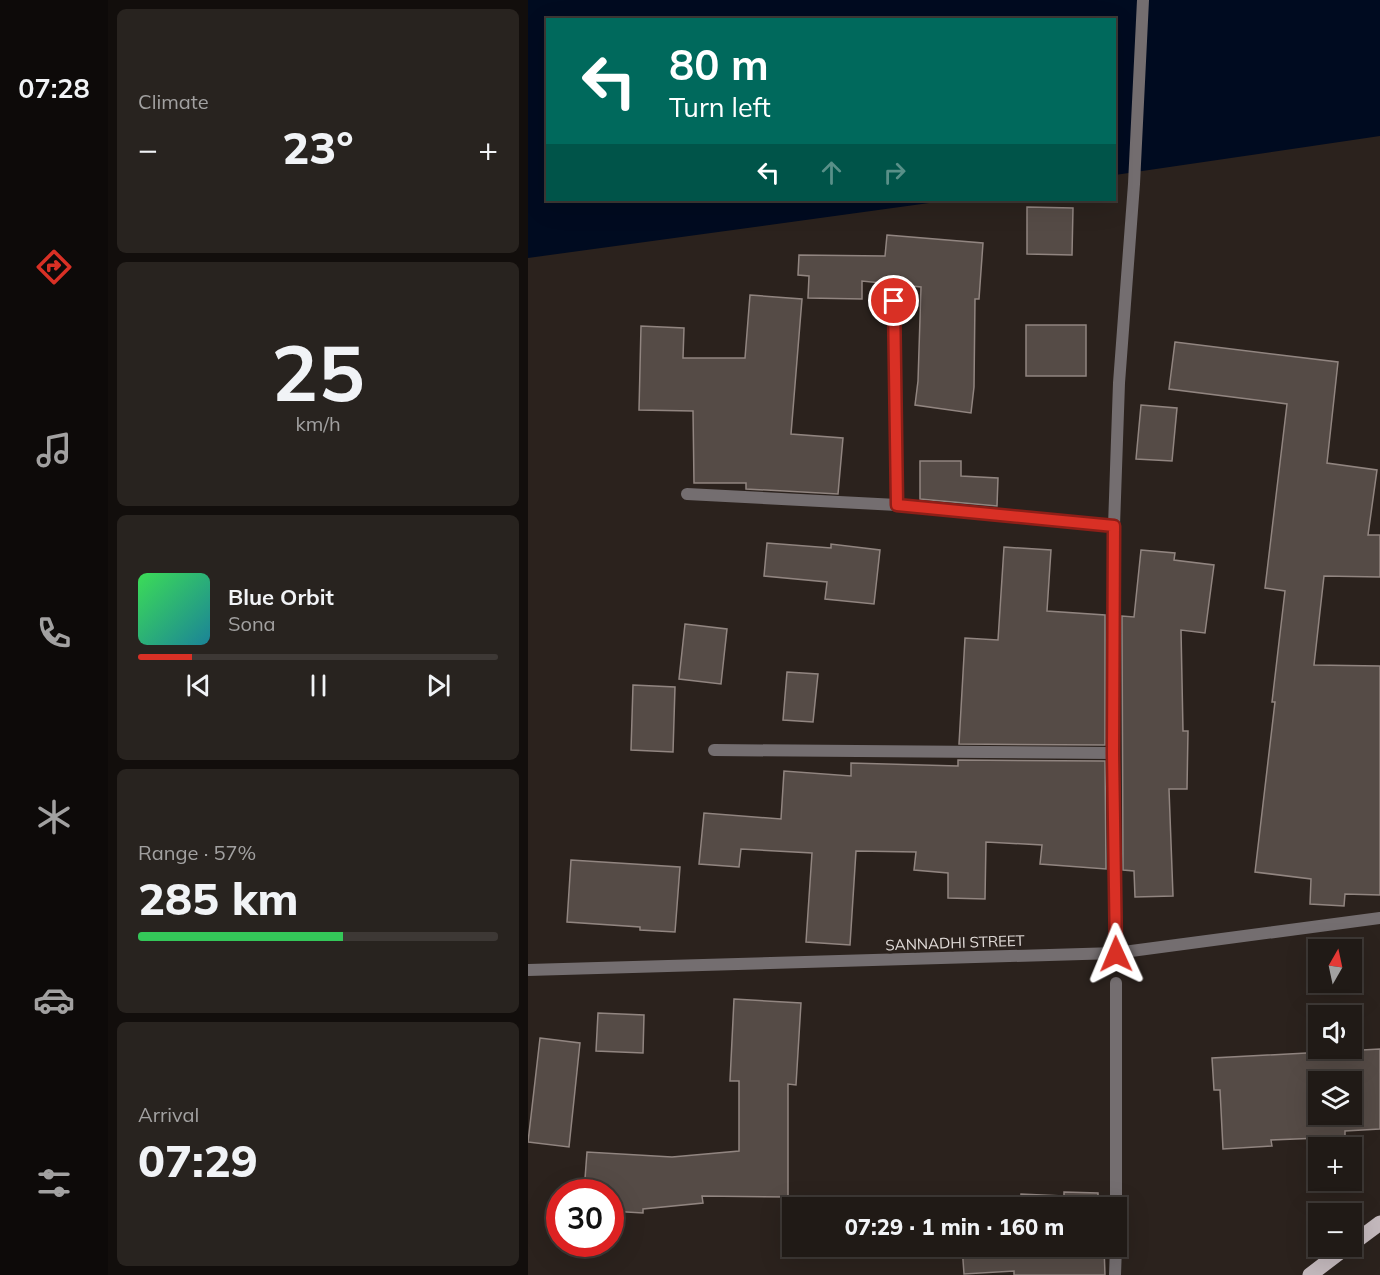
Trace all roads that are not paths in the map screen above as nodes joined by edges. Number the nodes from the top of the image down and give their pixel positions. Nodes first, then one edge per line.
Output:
1 (1143, 0) edge
2 (894, 301) dead end
3 (687, 494) dead end
4 (897, 505) junction
5 (1114, 526) junction
6 (714, 750) dead end
7 (1113, 753) junction
8 (1380, 918) edge
9 (1116, 954) junction
10 (528, 970) edge
11 (1116, 983) dead end
12 (1116, 1197) edge
13 (1380, 1223) edge
14 (1362, 1236) edge
15 (1116, 1257) edge
16 (1334, 1257) edge
17 (1115, 1275) edge
18 (1310, 1275) edge

1 - 5 street
2 - 4 street
3 - 4 street
4 - 5 street
5 - 7 street
6 - 7 street
7 - 9 street
8 - 9 street, SANNADHI STREET
9 - 10 street, SANNADHI STREET
11 - 12 street
13 - 14 main road
15 - 17 street
16 - 18 main road

